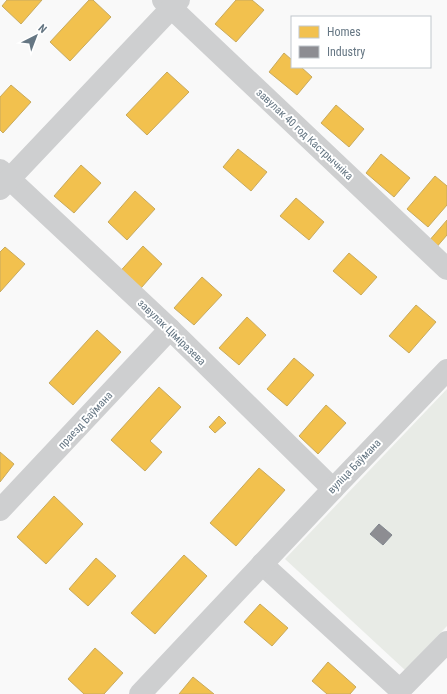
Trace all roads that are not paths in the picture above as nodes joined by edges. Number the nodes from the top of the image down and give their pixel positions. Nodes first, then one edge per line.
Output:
1 (171, 3) edge
2 (3, 179) edge
3 (447, 269) edge
4 (170, 329) junction
5 (447, 370) edge
6 (333, 489) junction
7 (0, 510) edge
8 (262, 564) junction
9 (447, 642) edge
10 (140, 694) edge

1 - 2 street, завулак Ціміразева
1 - 3 street, завулак 40 год Кастрычніка
2 - 4 street, завулак Ціміразева
4 - 6 street, завулак Ціміразева
4 - 7 street, праезд Баўмана
5 - 6 street, вуліца Баўмана
6 - 8 street, вуліца Баўмана
8 - 9 street
8 - 10 street, вуліца Баўмана

